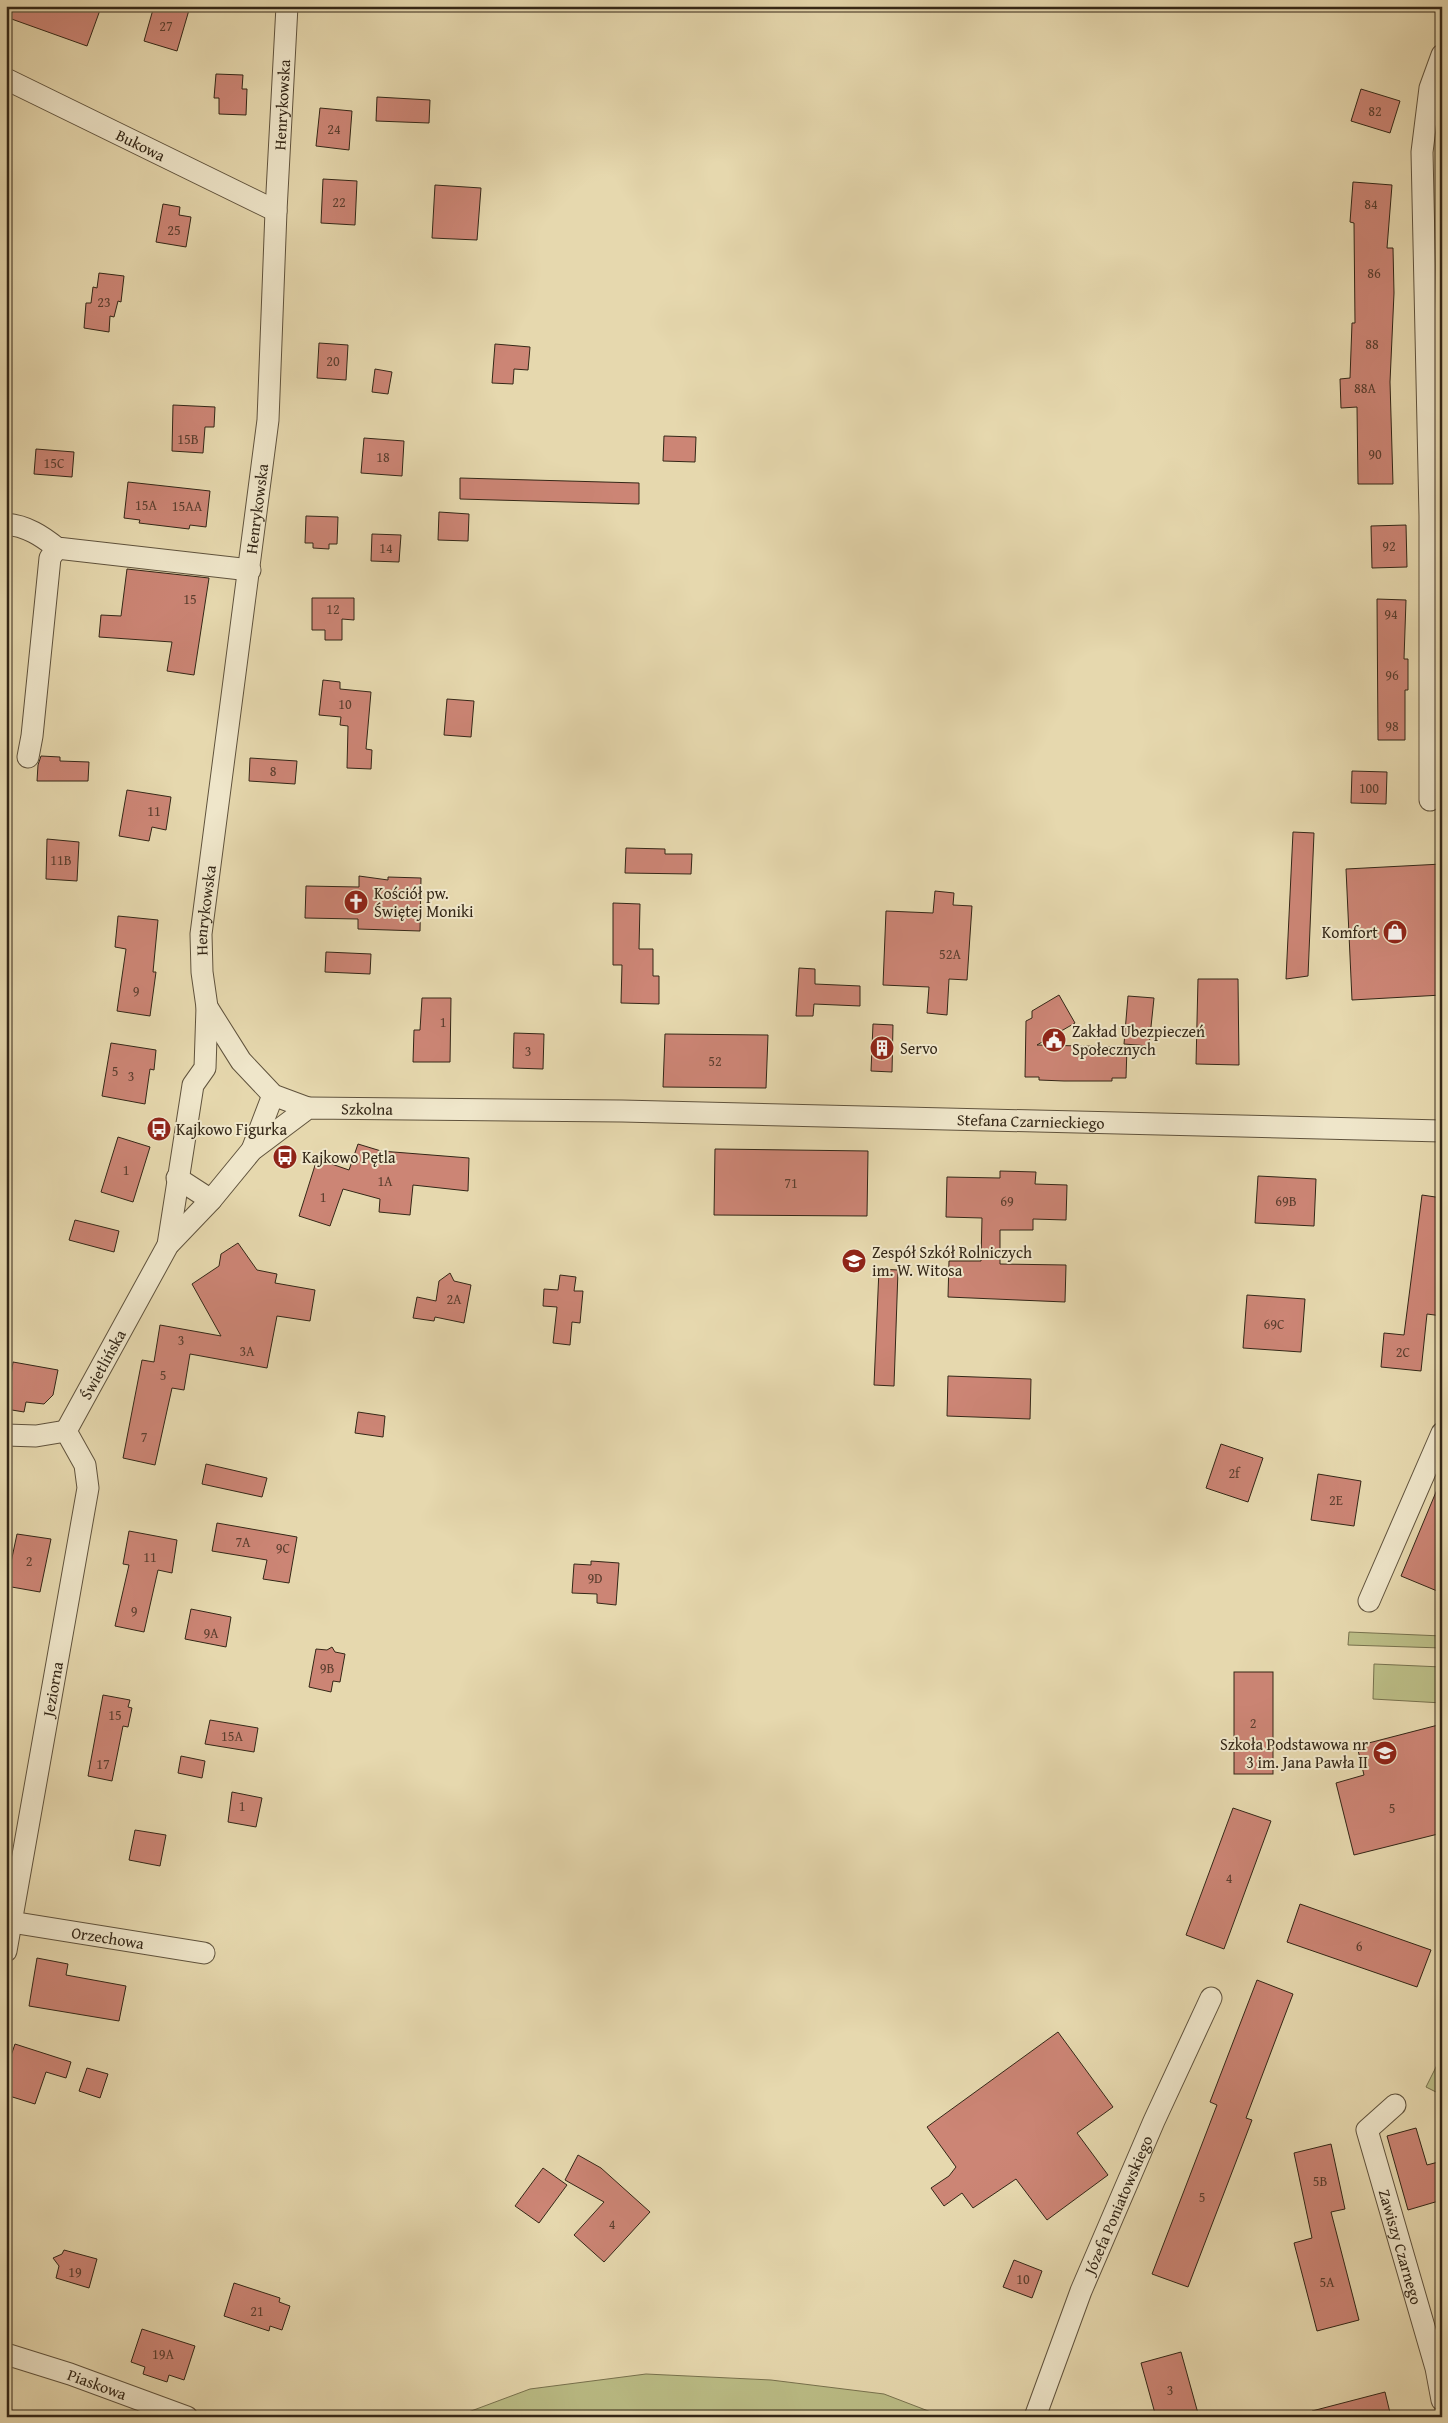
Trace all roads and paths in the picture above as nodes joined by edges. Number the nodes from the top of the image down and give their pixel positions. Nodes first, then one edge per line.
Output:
1 (287, 6) edge
2 (1442, 55) edge
3 (6, 79) edge
4 (276, 210) junction
5 (1436, 516) edge
6 (6, 524) edge
7 (57, 548) junction
8 (250, 570) junction
9 (28, 757) dead end
10 (1430, 800) dead end
11 (207, 1007) junction
12 (241, 1061) junction
13 (204, 1068) junction
14 (273, 1095) junction
15 (308, 1108) junction
16 (622, 1111) joint
17 (1442, 1132) edge
18 (252, 1150) junction
19 (177, 1178) junction
20 (211, 1200) junction
21 (168, 1245) junction
22 (66, 1431) junction
23 (1442, 1432) edge
24 (6, 1435) edge
25 (1369, 1601) dead end
26 (11, 1922) junction
27 (6, 1950) edge
28 (204, 1953) dead end
29 (1211, 1998) dead end
30 (1395, 2105) dead end
31 (6, 2354) edge
32 (1442, 2400) edge
33 (187, 2417) edge
34 (1035, 2417) edge

1 - 4 street, Henrykowska
2 - 5 street
3 - 4 street, Bukowa
4 - 8 street, Henrykowska
5 - 10 street
6 - 7 street
7 - 8 street
7 - 9 street
8 - 11 street, Henrykowska
11 - 12 street, Henrykowska
11 - 13 street, Henrykowska
12 - 13 street
12 - 14 street, Henrykowska
13 - 19 street, Henrykowska
14 - 15 street, Henrykowska
14 - 18 street
15 - 16 street, Szkolna
15 - 18 street
16 - 17 street, Stefana Czarnieckiego
18 - 20 street
19 - 20 street
19 - 21 street, Henrykowska
20 - 21 street
21 - 22 street, Świetlińska
22 - 24 street
22 - 26 street, Jeziorna
23 - 25 street
26 - 27 street, Jeziorna
26 - 28 street, Orzechowa
29 - 34 street, Józefa Poniatowskiego
30 - 32 street, Zawiszy Czarnego
31 - 33 street, Piaskowa

